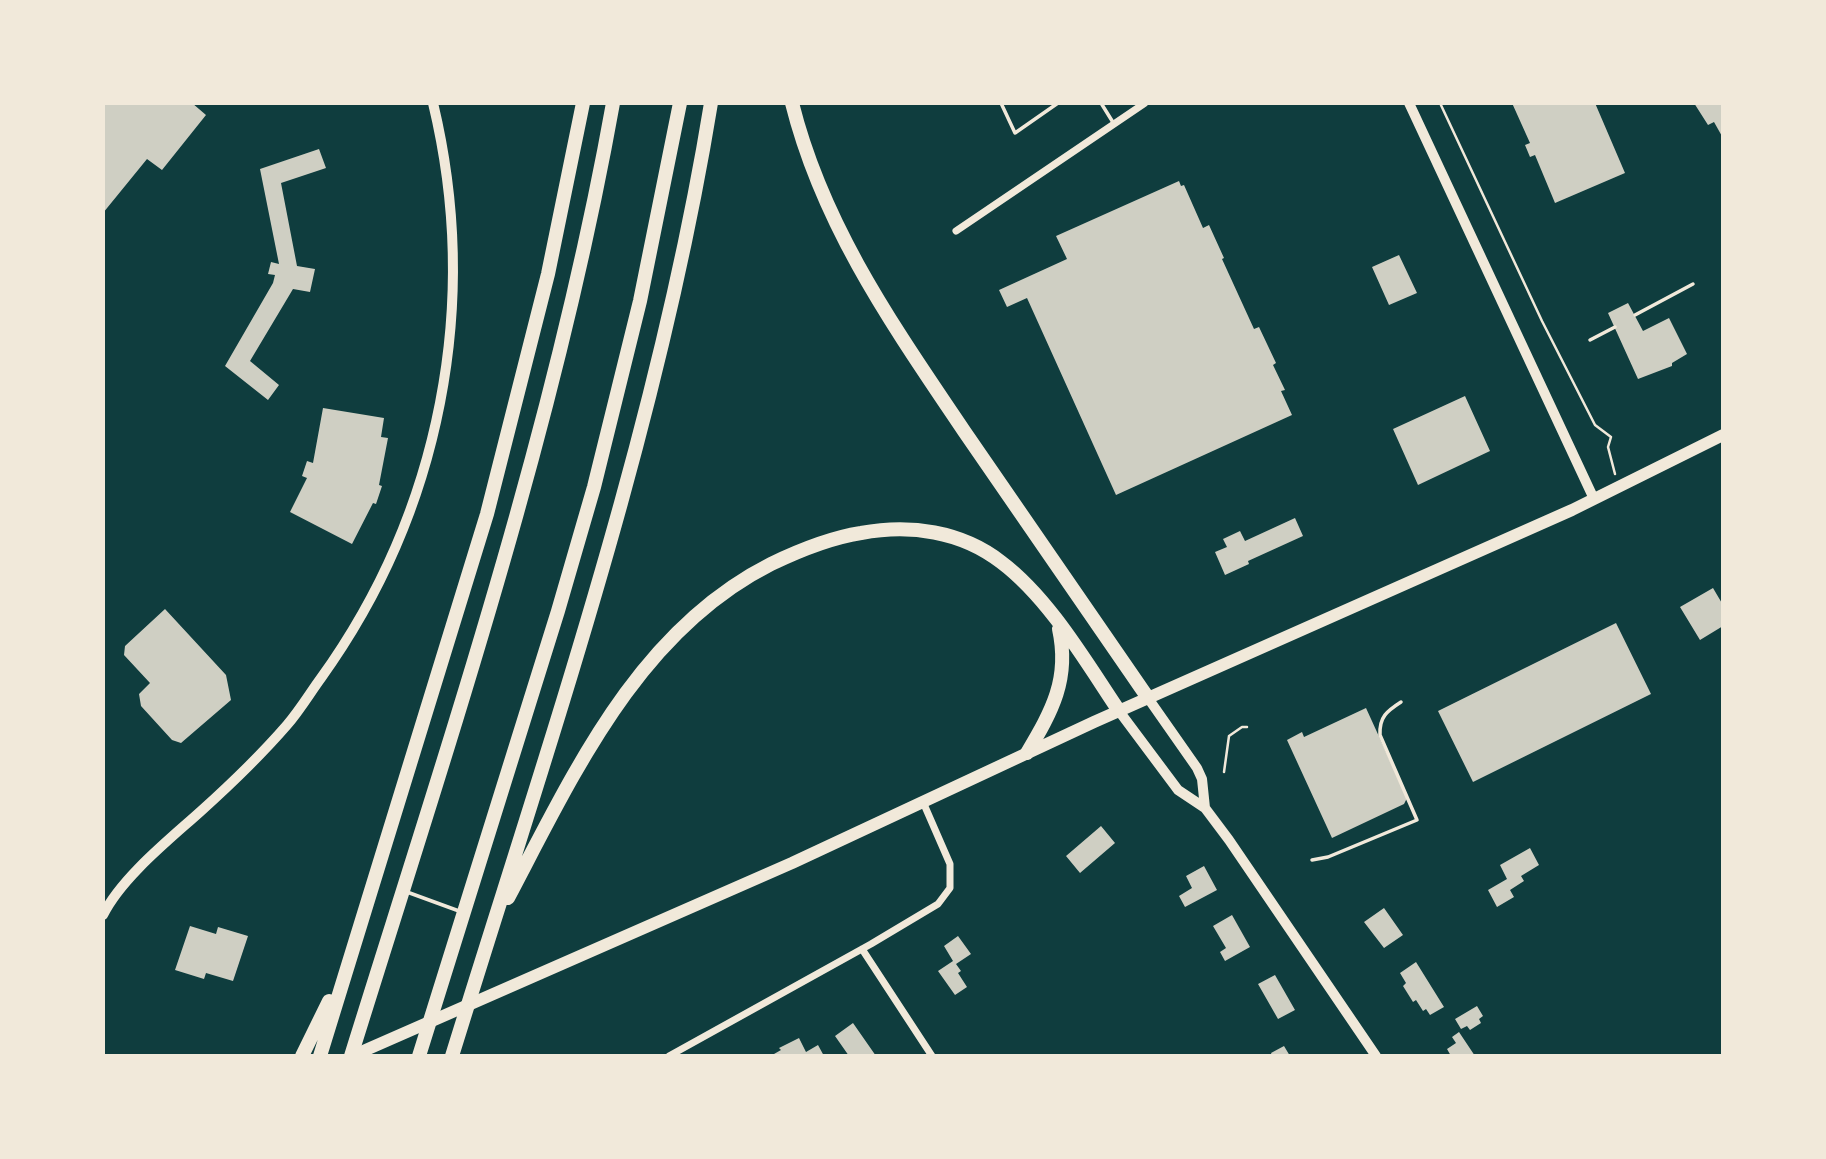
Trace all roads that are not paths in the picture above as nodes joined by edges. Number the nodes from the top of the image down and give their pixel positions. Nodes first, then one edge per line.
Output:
1 (433, 103) edge
2 (583, 103) edge
3 (613, 103) edge
4 (680, 103) edge
5 (710, 103) edge
6 (792, 103) edge
7 (1001, 103) edge
8 (1058, 103) edge
9 (1101, 103) edge
10 (1145, 103) edge
11 (1409, 103) edge
12 (1114, 124) junction
13 (956, 231) dead end
14 (1693, 284) dead end
15 (1634, 315) dead end
16 (1615, 327) dead end
17 (1590, 340) dead end
18 (1723, 435) edge
19 (1594, 499) junction
20 (1058, 624) junction
21 (1148, 698) junction
22 (1401, 702) dead end
23 (1119, 711) junction
24 (1027, 753) junction
25 (923, 802) junction
26 (1205, 808) junction
27 (1312, 860) dead end
28 (403, 891) junction
29 (464, 913) junction
30 (103, 915) edge
31 (491, 931) junction
32 (862, 950) junction
33 (349, 962) junction
34 (302, 1056) edge
35 (320, 1056) edge
36 (352, 1056) edge
37 (419, 1056) edge
38 (452, 1056) edge
39 (669, 1056) edge
40 (932, 1056) edge
41 (1376, 1056) edge

1 - 30 street
2 - 33 highway
3 - 28 highway
4 - 29 highway
5 - 31 highway
6 - 21 highway
7 - 8 lane
9 - 12 lane
10 - 12 street
11 - 19 street
12 - 13 street
14 - 15 lane
16 - 17 lane
18 - 19 main road
19 - 21 main road
20 - 23 highway
20 - 24 highway
20 - 31 highway
21 - 23 main road
21 - 26 main road
22 - 27 lane
23 - 24 main road
23 - 26 main road
24 - 25 main road
25 - 32 street
25 - 36 main road
26 - 41 main road
28 - 29 lane
28 - 36 highway
29 - 37 highway
31 - 38 highway
32 - 39 street
32 - 40 street
33 - 34 highway
33 - 35 highway

